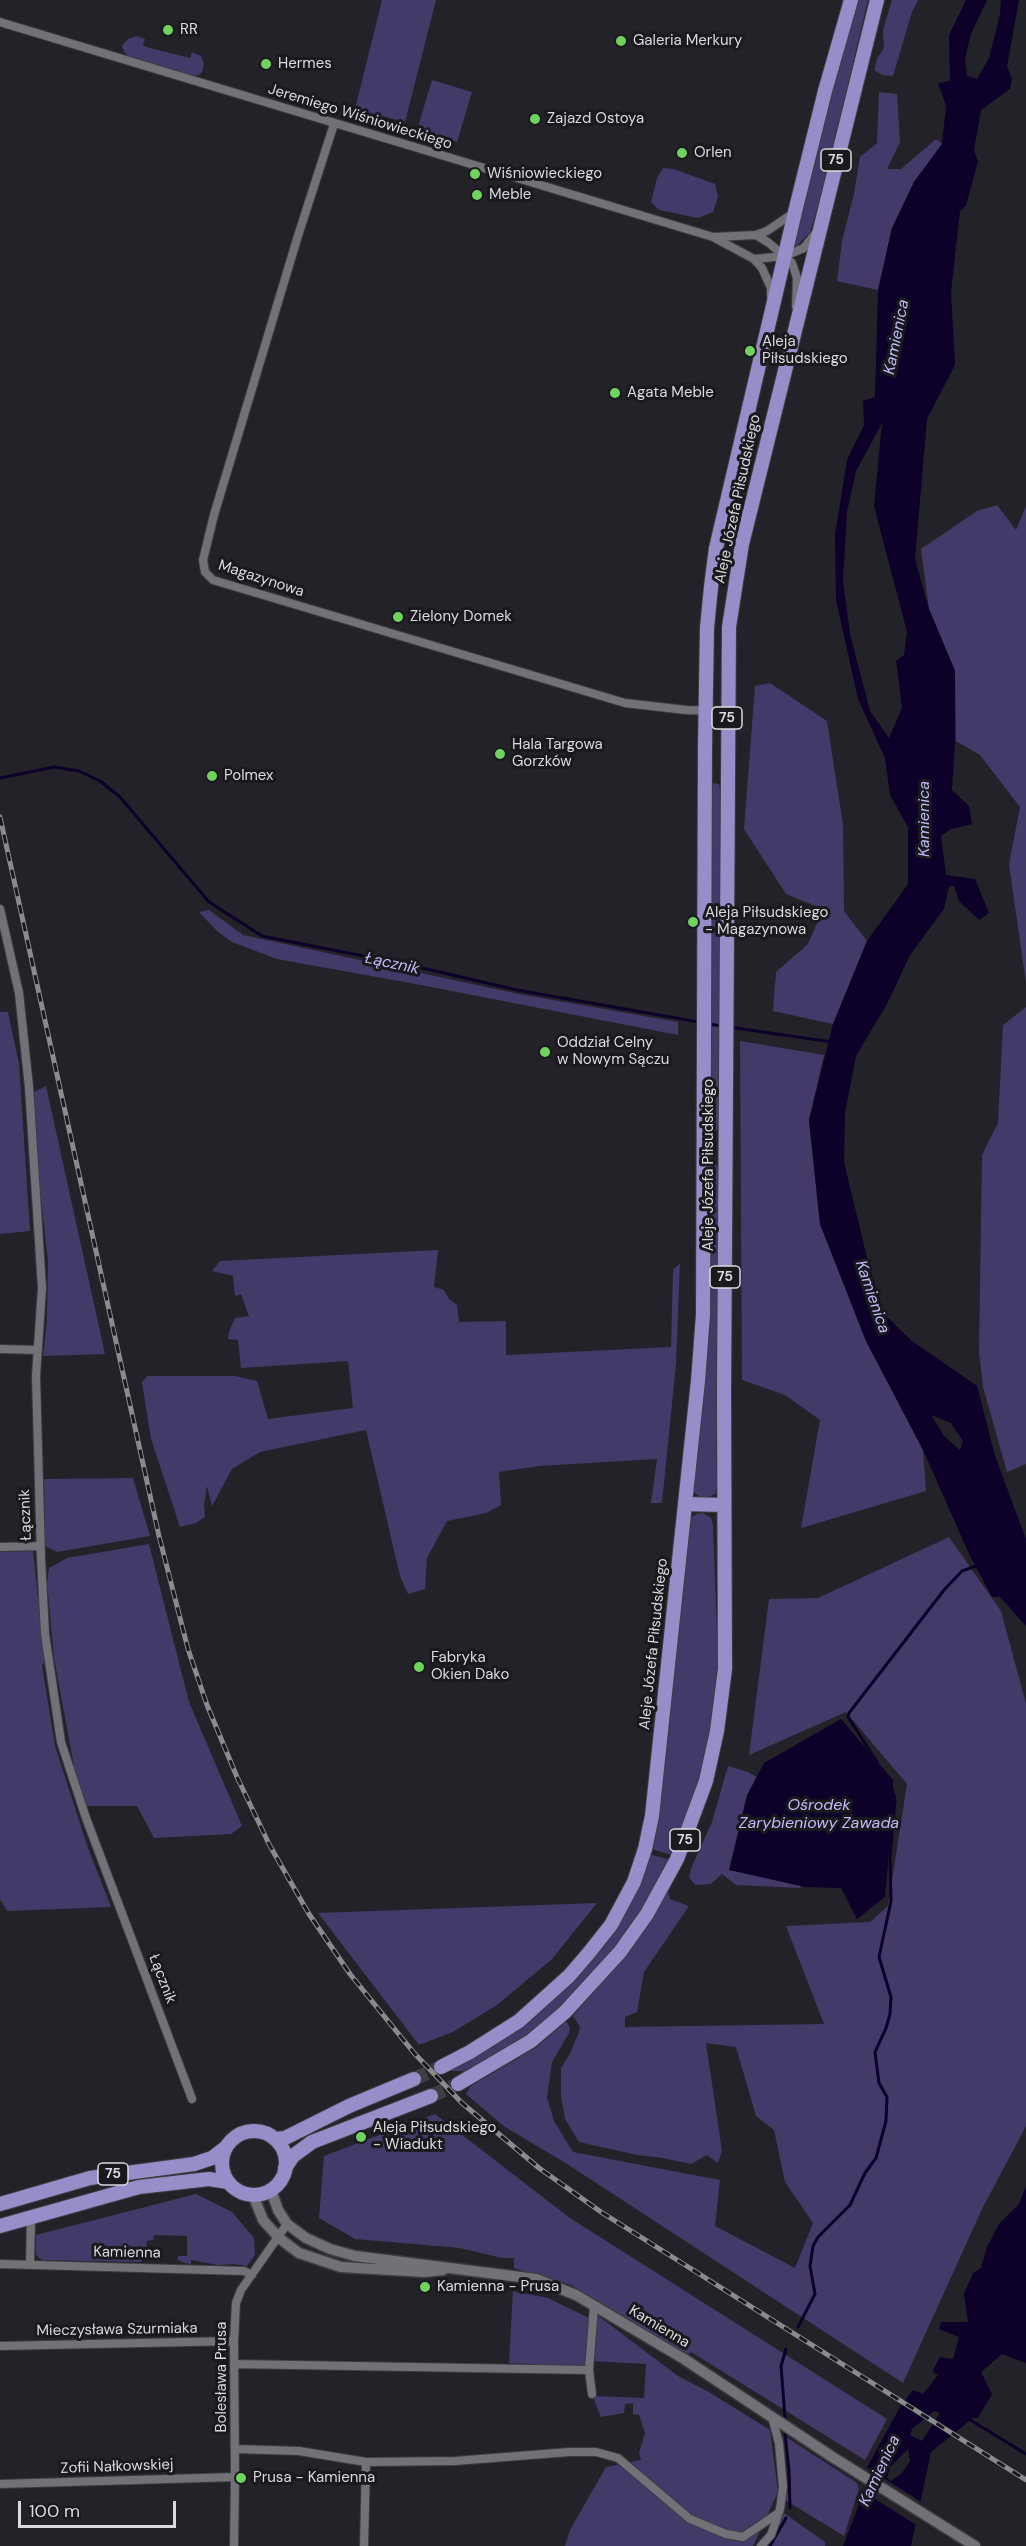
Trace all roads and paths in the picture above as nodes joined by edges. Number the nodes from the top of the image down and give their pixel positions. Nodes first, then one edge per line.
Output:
1 (850, 0) edge
2 (877, 0) edge
3 (0, 22) edge
4 (334, 124) junction
5 (795, 212) junction
6 (819, 227) junction
7 (756, 235) junction
8 (713, 237) junction
9 (785, 256) junction
10 (754, 259) junction
11 (771, 314) junction
12 (796, 320) junction
13 (744, 431) junction
14 (768, 438) junction
15 (706, 711) junction
16 (728, 711) junction
17 (705, 772) junction
18 (728, 772) junction
19 (0, 909) edge
20 (0, 1349) edge
21 (36, 1350) junction
22 (685, 1504) junction
23 (724, 1505) junction
24 (40, 1546) junction
25 (0, 1547) edge
26 (441, 2067) tunnel mouth
27 (414, 2079) tunnel mouth
28 (458, 2084) tunnel mouth
29 (431, 2096) tunnel mouth
30 (192, 2099) dead end
31 (275, 2139) junction
32 (225, 2148) junction
33 (285, 2169) junction
34 (228, 2182) junction
35 (271, 2190) junction
36 (253, 2195) junction
37 (0, 2204) edge
38 (31, 2218) junction
39 (287, 2224) junction
40 (0, 2226) edge
41 (279, 2238) junction
42 (0, 2264) edge
43 (30, 2265) junction
44 (449, 2268) junction
45 (252, 2275) junction
46 (594, 2306) junction
47 (234, 2341) junction
48 (0, 2346) edge
49 (234, 2364) junction
50 (590, 2370) junction
51 (591, 2394) dead end
52 (772, 2417) junction
53 (235, 2449) junction
54 (366, 2462) junction
55 (235, 2477) junction
56 (0, 2484) edge
57 (777, 2514) junction
58 (234, 2546) edge
59 (364, 2546) edge
60 (761, 2546) edge
61 (974, 2546) edge

1 - 5 main road, Aleje Józefa Piłsudskiego / 75
2 - 6 main road, Aleje Józefa Piłsudskiego / 75
3 - 4 street, Jeremiego Wiśniowieckiego
4 - 8 street, Jeremiego Wiśniowieckiego
4 - 15 street, Magazynowa
5 - 7 street, Jeremiego Wiśniowieckiego
5 - 9 main road, Aleje Józefa Piłsudskiego / 75
6 - 9 street, Aleje Józefa Piłsudskiego
6 - 12 main road, Aleje Józefa Piłsudskiego / 75
7 - 8 street, Jeremiego Wiśniowieckiego
7 - 9 street
8 - 10 street, Jeremiego Wiśniowieckiego
9 - 10 street, Aleje Józefa Piłsudskiego
9 - 11 main road, Aleje Józefa Piłsudskiego / 75
9 - 12 street
10 - 11 street, Aleje Józefa Piłsudskiego
11 - 13 main road, Aleje Józefa Piłsudskiego / 75
12 - 14 main road, Aleje Józefa Piłsudskiego / 75
13 - 14 main road
13 - 15 main road, Aleje Józefa Piłsudskiego / 75
14 - 16 main road, Aleje Józefa Piłsudskiego / 75
15 - 16 street, Magazynowa
15 - 17 main road, Aleje Józefa Piłsudskiego / 75
16 - 18 main road, Aleje Józefa Piłsudskiego / 75
17 - 18 main road
17 - 22 main road, Aleje Józefa Piłsudskiego / 75
18 - 23 main road, Aleje Józefa Piłsudskiego / 75
19 - 21 street, Łącznik
20 - 21 street
21 - 24 street, Łącznik
22 - 23 main road
22 - 26 main road, Aleje Józefa Piłsudskiego / 75
23 - 28 main road, Aleje Józefa Piłsudskiego / 75
24 - 25 street
24 - 30 street, Łącznik
27 - 31 main road
29 - 33 main road
31 - 32 main road, 75
31 - 33 main road
32 - 34 main road
32 - 37 main road, 75
33 - 35 main road
34 - 36 main road, 75
34 - 38 main road, 75
35 - 36 main road
35 - 39 street
36 - 41 street, Kamienna
38 - 40 main road, 75
38 - 43 street
39 - 41 street, Bolesława Prusa
39 - 44 street, Kamienna
41 - 44 street, Kamienna
41 - 45 street, Bolesława Prusa
42 - 43 street, Kamienna
43 - 45 street, Kamienna
44 - 46 street, Kamienna
45 - 47 street, Bolesława Prusa
46 - 50 street
46 - 52 street, Kamienna
47 - 48 street, Mieczysława Szurmiaka
47 - 49 street, Bolesława Prusa
49 - 50 street
49 - 53 street, Bolesława Prusa
50 - 51 street
52 - 57 street
52 - 61 street, Kamienna
53 - 54 street
53 - 55 street, Bolesława Prusa
54 - 57 street
54 - 59 street
55 - 56 street, Zofii Nałkowskiej
55 - 58 street, Bolesława Prusa
57 - 60 street

